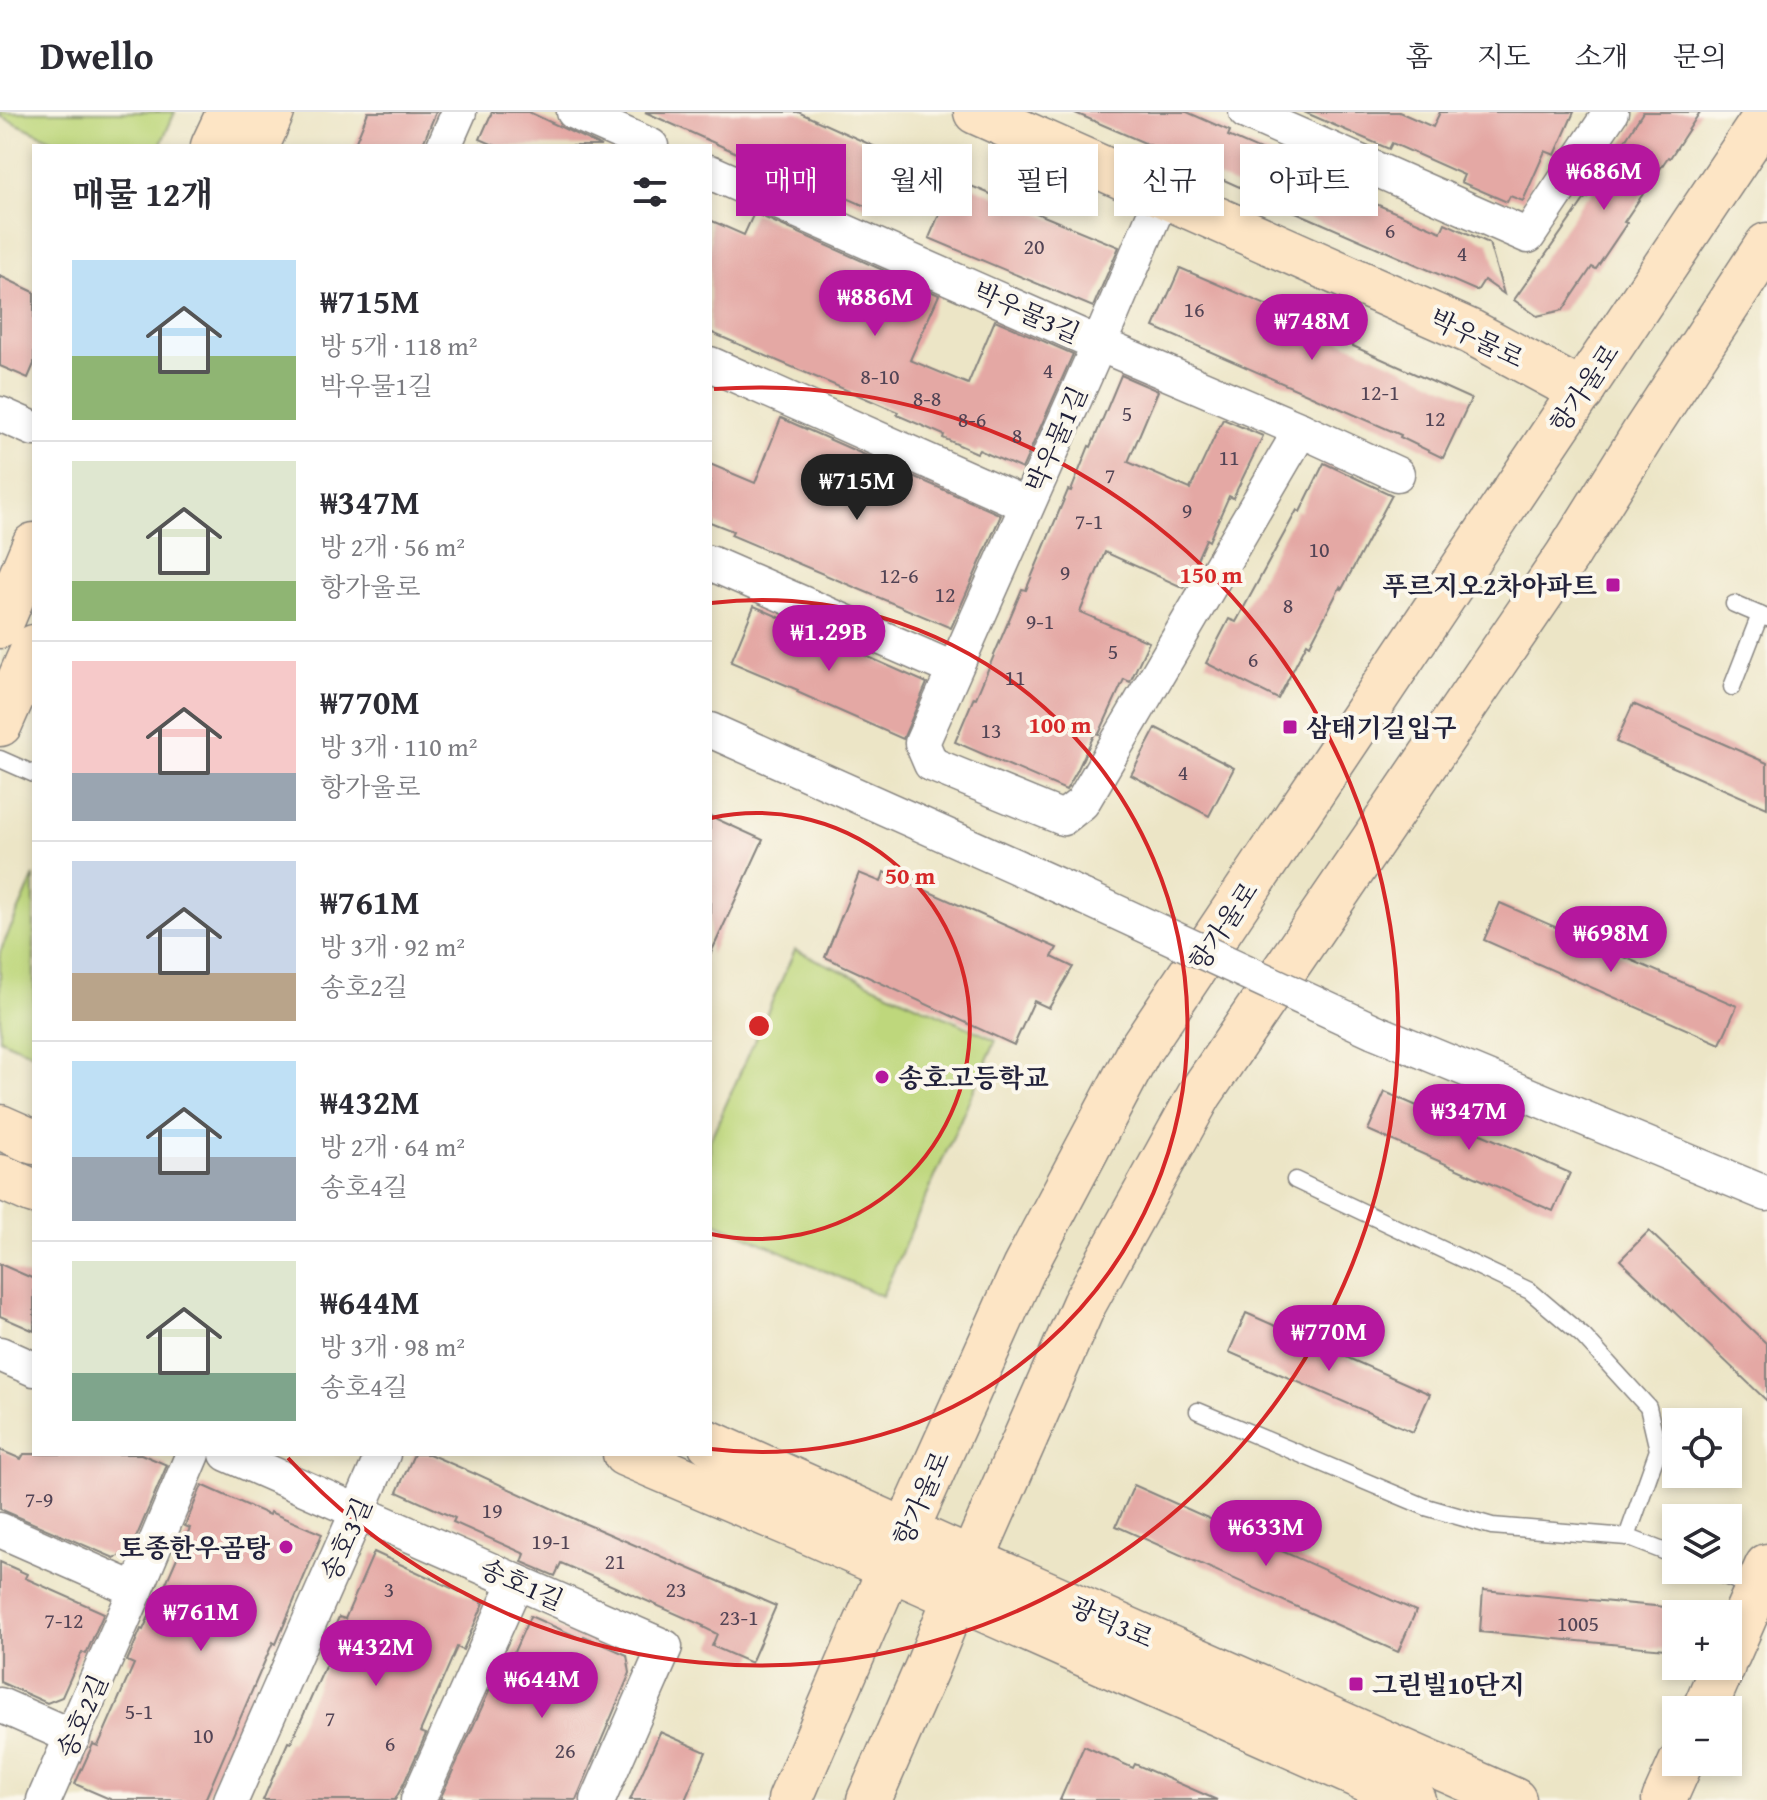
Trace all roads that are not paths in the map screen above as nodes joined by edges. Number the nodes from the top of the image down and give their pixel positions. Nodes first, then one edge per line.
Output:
1 (229, 112) edge
2 (272, 112) edge
3 (459, 112) edge
4 (574, 112) edge
5 (976, 112) edge
6 (1246, 112) edge
7 (1611, 112) edge
8 (1767, 114) edge
9 (1032, 123) edge
10 (636, 135) edge
11 (214, 144) edge
12 (258, 144) edge
13 (445, 144) edge
14 (1114, 169) edge
15 (712, 173) edge
16 (1153, 216) edge
17 (1207, 216) edge
18 (1767, 245) edge
19 (1099, 344) junction
20 (712, 365) edge
21 (1582, 392) junction
22 (0, 414) edge
23 (32, 428) edge
24 (1301, 430) junction
25 (1397, 474) dead end
26 (1027, 505) junction
27 (20, 553) edge
28 (712, 564) edge
29 (1734, 604) dead end
30 (1764, 617) edge
31 (0, 626) edge
32 (32, 652) edge
33 (953, 669) junction
34 (1732, 687) dead end
35 (0, 724) edge
36 (712, 731) edge
37 (0, 759) edge
38 (32, 773) edge
39 (0, 1127) edge
40 (32, 1141) edge
41 (0, 1177) edge
42 (1295, 1180) dead end
43 (32, 1191) edge
44 (1767, 1194) edge
45 (0, 1354) edge
46 (32, 1368) edge
47 (1198, 1411) dead end
48 (712, 1444) edge
49 (192, 1456) edge
50 (232, 1456) edge
51 (382, 1456) edge
52 (631, 1456) edge
53 (359, 1511) junction
54 (0, 1530) edge
55 (1627, 1537) junction
56 (898, 1550) junction
57 (1662, 1551) edge
58 (1742, 1575) edge
59 (1762, 1578) edge
60 (963, 1579) junction
61 (516, 1582) junction
62 (136, 1590) junction
63 (1742, 1623) edge
64 (0, 1705) edge
65 (73, 1737) junction
66 (1675, 1776) edge
67 (44, 1800) edge
68 (231, 1800) edge
69 (418, 1800) edge
70 (598, 1800) edge
71 (790, 1800) edge
72 (869, 1800) edge
73 (1413, 1800) edge
74 (1514, 1800) edge
75 (1664, 1800) edge

1 - 11 main road
2 - 12 main road
3 - 13 street
4 - 10 street
5 - 9 main road, 박우물로
6 - 7 street
8 - 21 main road, 항가울로
9 - 14 main road, 박우물로
15 - 19 street, 박우물3길
16 - 19 street, 박우물1길
17 - 21 main road, 박우물로
18 - 60 main road
19 - 24 street, 박우물3길
19 - 26 street, 박우물1길
20 - 26 street, 박우물1길
21 - 56 main road, 항가울로
22 - 23 street
24 - 25 street, 박우물3길
24 - 33 street, 박우물1길
26 - 33 street, 박우물1길
27 - 31 main road
28 - 33 street
29 - 30 lane
30 - 34 lane
32 - 35 main road
36 - 44 street, bridge
37 - 38 lane
39 - 40 main road
41 - 43 main road
42 - 55 lane
45 - 46 street
47 - 55 lane
48 - 56 main road, 광덕3로
49 - 62 street, 송호2길
50 - 53 street, 송호1길
51 - 53 street, 송호3길
52 - 56 main road, 광덕3로
53 - 61 street, 송호1길
53 - 68 street, 송호3길
54 - 62 street
55 - 57 lane
56 - 60 main road, 광덕3로
56 - 71 main road, 항가울로
58 - 59 lane
59 - 63 main road
60 - 72 main road
60 - 73 main road, 광덕3로
60 - 74 main road, 광덕3로
61 - 69 street
61 - 70 street, 송호1길
62 - 65 street, 송호2길
64 - 65 street
65 - 67 street, 송호2길
66 - 75 main road

